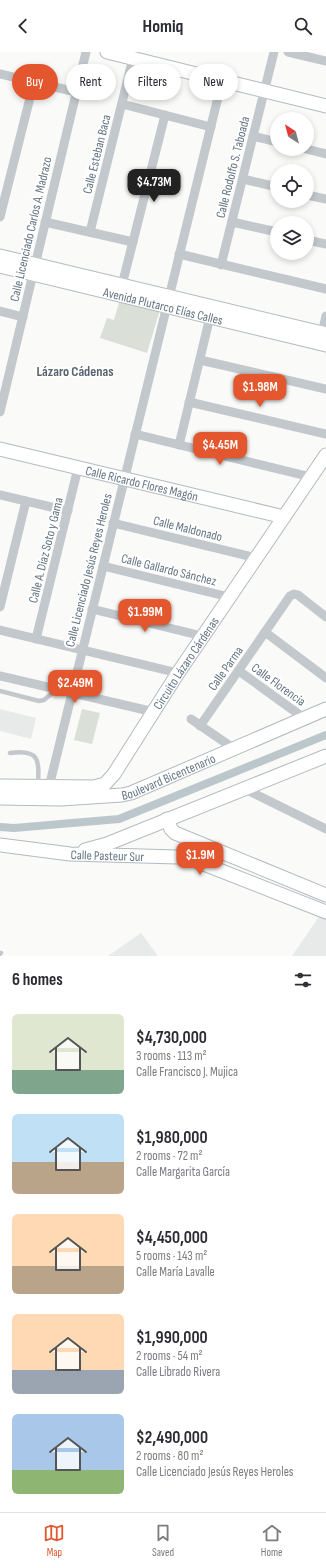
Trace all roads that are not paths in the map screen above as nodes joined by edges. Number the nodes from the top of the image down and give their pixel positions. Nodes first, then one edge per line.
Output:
1 (86, 52) edge
2 (274, 52) edge
3 (288, 52) edge
4 (120, 54) edge
5 (326, 61) edge
6 (83, 64) edge
7 (189, 72) edge
8 (0, 74) edge
9 (12, 77) edge
10 (238, 84) edge
11 (264, 91) junction
12 (29, 100) edge
13 (74, 100) edge
14 (217, 100) edge
15 (122, 104) junction
16 (326, 106) edge
17 (165, 115) junction
18 (210, 127) junction
19 (253, 136) junction
20 (270, 140) edge
21 (314, 151) edge
22 (326, 154) edge
23 (242, 179) junction
24 (270, 185) edge
25 (314, 196) edge
26 (326, 199) edge
27 (1, 212) edge
28 (45, 222) junction
29 (232, 222) junction
30 (270, 230) edge
31 (90, 232) junction
32 (314, 241) edge
33 (133, 242) junction
34 (326, 244) edge
35 (179, 254) junction
36 (0, 256) edge
37 (221, 264) junction
38 (0, 266) edge
39 (34, 269) junction
40 (122, 285) junction
41 (326, 290) edge
42 (168, 301) junction
43 (0, 311) edge
44 (326, 316) edge
45 (23, 317) junction
46 (210, 317) junction
47 (325, 337) edge
48 (200, 360) junction
49 (326, 389) edge
50 (189, 402) junction
51 (0, 412) edge
52 (135, 434) junction
53 (326, 434) edge
54 (179, 445) junction
55 (0, 449) edge
56 (326, 455) edge
57 (78, 468) junction
58 (311, 477) junction
59 (124, 479) junction
60 (0, 495) edge
61 (26, 501) junction
62 (68, 511) junction
63 (284, 517) junction
64 (113, 523) junction
65 (256, 558) junction
66 (103, 566) junction
67 (229, 597) junction
68 (0, 607) edge
69 (92, 609) junction
70 (326, 617) edge
71 (0, 630) edge
72 (265, 632) junction
73 (202, 636) junction
74 (36, 639) junction
75 (82, 650) junction
76 (239, 671) junction
77 (178, 673) junction
78 (0, 676) edge
79 (326, 678) edge
80 (57, 689) junction
81 (0, 691) edge
82 (72, 692) junction
83 (326, 709) edge
84 (154, 712) junction
85 (304, 718) junction
86 (191, 719) dead end
87 (200, 726) junction
88 (233, 748) junction
89 (10, 753) dead end
90 (326, 756) edge
91 (0, 786) edge
92 (245, 789) junction
93 (42, 791) junction
94 (0, 798) edge
95 (167, 819) junction
96 (325, 826) edge
97 (0, 845) edge
98 (70, 854) junction
99 (326, 895) edge
100 (326, 912) edge

1 - 6 street, Calle Licenciado Carlos A. Madrazo
2 - 11 street, Calle Rodolfo S. Taboada
3 - 5 street
4 - 7 street
4 - 15 street, Calle Esteban Baca
8 - 9 street
10 - 11 street
11 - 16 street
11 - 19 street, Calle Rodolfo S. Taboada
12 - 27 street
13 - 28 street, Calle Licenciado Carlos A. Madrazo
14 - 18 street, Calle Licenciado Jesús Reyes Heroles
15 - 17 street
15 - 31 street, Calle Esteban Baca
17 - 18 street
17 - 33 street
18 - 35 street, Calle Licenciado Jesús Reyes Heroles
19 - 20 street
19 - 23 street, Calle Rodolfo S. Taboada
21 - 22 street
23 - 24 street
23 - 29 street, Calle Rodolfo S. Taboada
25 - 26 street
28 - 31 street
28 - 39 street, Calle Licenciado Carlos A. Madrazo
29 - 30 street
29 - 37 street, Calle Rodolfo S. Taboada
31 - 33 street
32 - 34 street
33 - 40 street
35 - 37 street
35 - 42 street, Calle Licenciado Jesús Reyes Heroles
36 - 39 street, Avenida Plutarco Elías Calles
37 - 41 street
38 - 39 street, Avenida Plutarco Elías Calles
39 - 40 street, Avenida Plutarco Elías Calles
39 - 42 street, Avenida Plutarco Elías Calles
39 - 45 street, Calle Licenciado Carlos A. Madrazo
40 - 42 street, Avenida Plutarco Elías Calles
42 - 46 street, Avenida Plutarco Elías Calles
42 - 47 street, Avenida Plutarco Elías Calles
42 - 52 street, Calle Licenciado Jesús Reyes Heroles
43 - 45 street
44 - 47 street
45 - 51 street, Calle Licenciado Carlos A. Madrazo
46 - 47 street, Avenida Plutarco Elías Calles
46 - 48 street
48 - 49 street
48 - 50 street
50 - 53 street
50 - 54 street
52 - 54 street
52 - 59 street, Calle Licenciado Jesús Reyes Heroles
54 - 58 street
55 - 57 street, Calle Ricardo Flores Magón
56 - 58 street, Circuito Lázaro Cárdenas
57 - 59 street, Calle Ricardo Flores Magón
57 - 62 street, Calle A. Díaz Soto y Gama
58 - 63 street, Circuito Lázaro Cárdenas
59 - 63 street, Calle Ricardo Flores Magón
59 - 64 street, Calle Licenciado Jesús Reyes Heroles
60 - 61 street
61 - 62 street
61 - 68 street
62 - 74 street, Calle A. Díaz Soto y Gama
63 - 65 street, Circuito Lázaro Cárdenas
64 - 65 street, Calle Maldonado
64 - 66 street, Calle Licenciado Jesús Reyes Heroles
65 - 67 street, Circuito Lázaro Cárdenas
66 - 67 street, Calle Gallardo Sánchez
66 - 69 street, Calle Licenciado Jesús Reyes Heroles
67 - 73 street, Circuito Lázaro Cárdenas
69 - 73 street
69 - 75 street, Calle Licenciado Jesús Reyes Heroles
70 - 72 street, Calle Parma
71 - 74 street
72 - 76 street, Calle Parma
72 - 79 street
73 - 77 street, Circuito Lázaro Cárdenas
74 - 75 street
75 - 77 street
75 - 82 street, Calle Licenciado Jesús Reyes Heroles
76 - 85 street, Calle Florencia
76 - 87 street, Calle Parma
77 - 84 street, Circuito Lázaro Cárdenas
78 - 80 street
80 - 81 lane
80 - 82 street
82 - 84 street
82 - 93 street, Calle Licenciado Jesús Reyes Heroles
83 - 85 street, Boulevard Bicentenario
84 - 93 street, Circuito Lázaro Cárdenas
85 - 88 street, Boulevard Bicentenario
86 - 87 street
87 - 88 street
88 - 93 street, Boulevard Bicentenario
89 - 93 lane
90 - 92 street
91 - 93 street, Circuito Lázaro Cárdenas
92 - 95 street
92 - 96 street
93 - 94 street, Boulevard Bicentenario
95 - 98 street
95 - 99 street
97 - 98 street, Calle Pasteur Sur
98 - 100 street, Calle Pasteur Sur

